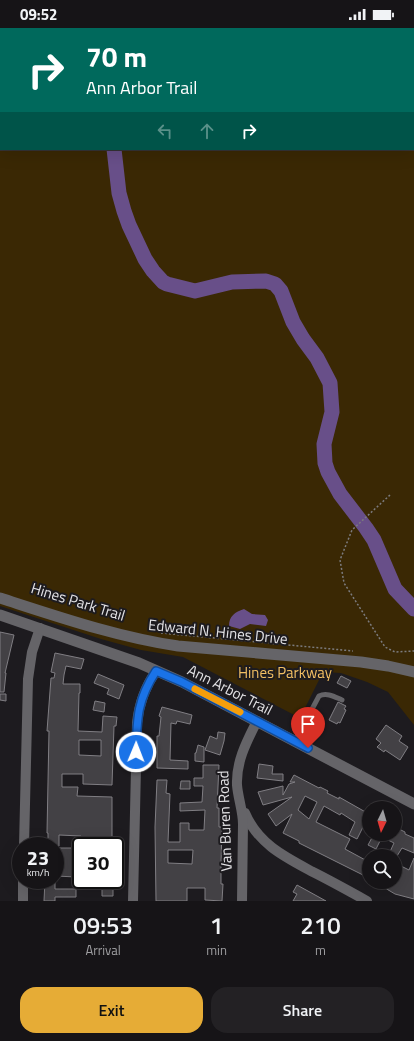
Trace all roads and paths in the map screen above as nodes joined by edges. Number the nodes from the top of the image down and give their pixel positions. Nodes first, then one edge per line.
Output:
1 (390, 495) dead end
2 (0, 598) edge
3 (0, 615) edge
4 (40, 628) junction
5 (161, 633) dead end
6 (354, 651) dead end
7 (414, 651) edge
8 (156, 671) junction
9 (414, 672) edge
10 (342, 700) dead end
11 (257, 721) junction
12 (295, 741) junction
13 (241, 804) junction
14 (414, 804) edge
15 (24, 837) edge
16 (23, 889) edge
17 (23, 901) edge
18 (133, 901) edge
19 (242, 901) edge
20 (367, 901) edge

1 - 7 path
2 - 9 street, Edward N. Hines Drive
3 - 4 street, Ann Arbor Trail
4 - 8 street, Ann Arbor Trail
4 - 15 street
5 - 6 path
8 - 11 street, Ann Arbor Trail
8 - 18 street
10 - 12 lane
11 - 12 street, Ann Arbor Trail
11 - 13 street, Van Buren Road
12 - 14 street, Ann Arbor Trail
13 - 19 street, Van Buren Road
13 - 20 street
16 - 17 street

